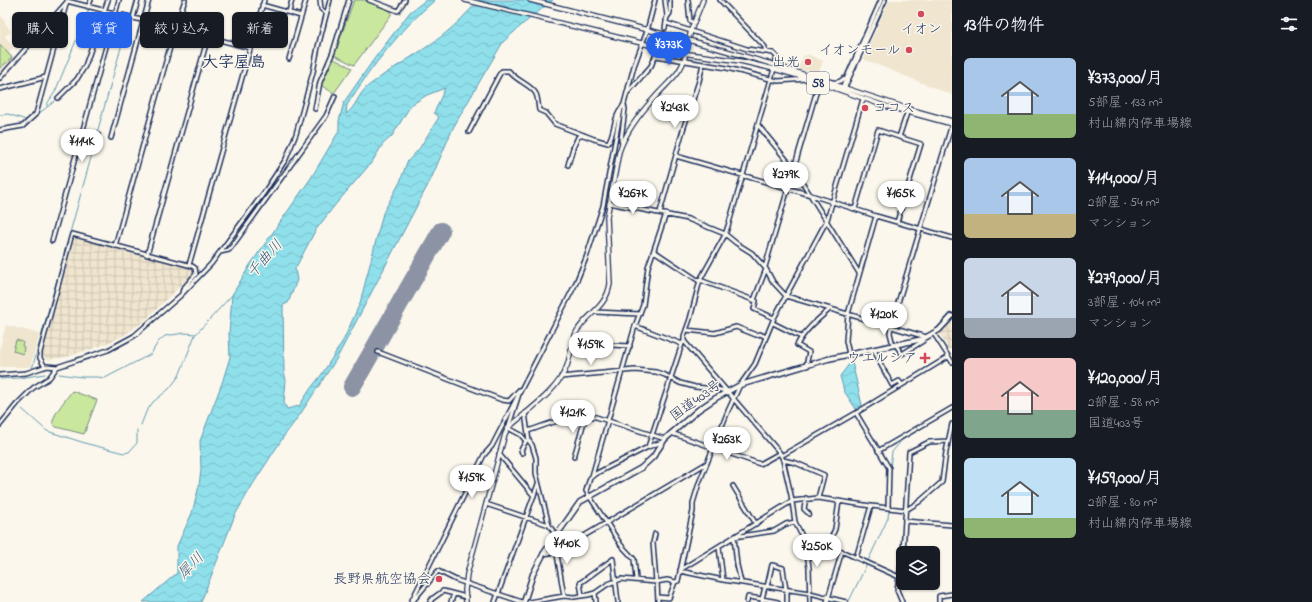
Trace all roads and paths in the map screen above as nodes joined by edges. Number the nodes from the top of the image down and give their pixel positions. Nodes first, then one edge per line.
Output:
1 (91, 0) edge
2 (108, 0) edge
3 (119, 0) edge
4 (138, 0) edge
5 (149, 0) edge
6 (185, 0) edge
7 (264, 0) edge
8 (292, 0) edge
9 (306, 0) edge
10 (320, 0) edge
11 (330, 0) edge
12 (349, 0) edge
13 (369, 0) edge
14 (405, 0) edge
15 (465, 0) edge
16 (530, 0) edge
17 (655, 0) edge
18 (665, 0) edge
19 (670, 0) edge
20 (688, 0) edge
21 (703, 0) edge
22 (721, 0) edge
23 (882, 0) edge
24 (885, 0) edge
25 (68, 1) edge
26 (262, 5) junction
27 (88, 7) junction
28 (104, 11) junction
29 (108, 12) edge
30 (116, 12) edge
31 (146, 12) edge
32 (181, 12) edge
33 (260, 12) edge
34 (289, 12) junction
35 (326, 13) junction
36 (302, 16) junction
37 (132, 18) joint
38 (140, 20) edge
39 (666, 21) junction
40 (694, 23) junction
41 (665, 28) tunnel mouth
42 (646, 29) junction
43 (691, 30) junction
44 (140, 35) edge
45 (641, 44) junction
46 (106, 48) edge
47 (170, 48) edge
48 (205, 48) edge
49 (251, 48) edge
50 (687, 48) dead end
51 (765, 52) junction
52 (289, 59) dead end
53 (684, 59) junction
54 (702, 64) junction
55 (774, 67) junction
56 (846, 76) junction
57 (46, 77) junction
58 (0, 78) edge
59 (808, 78) junction
60 (771, 80) junction
61 (819, 83) junction
62 (843, 89) junction
63 (0, 90) edge
64 (627, 93) junction
65 (336, 96) dead end
66 (58, 98) dead end
67 (863, 99) junction
68 (624, 105) junction
69 (315, 109) dead end
70 (621, 109) junction
71 (907, 113) junction
72 (952, 120) edge
73 (952, 124) edge
74 (758, 125) junction
75 (0, 130) edge
76 (469, 132) dead end
77 (586, 135) junction
78 (899, 137) junction
79 (110, 138) dead end
80 (622, 143) junction
81 (676, 156) junction
82 (568, 165) dead end
83 (794, 168) junction
84 (743, 175) junction
85 (788, 188) junction
86 (811, 195) junction
87 (833, 201) junction
88 (609, 203) junction
89 (855, 209) junction
90 (660, 212) junction
91 (666, 214) junction
92 (876, 216) junction
93 (827, 220) junction
94 (897, 222) junction
95 (921, 229) junction
96 (725, 234) junction
97 (952, 238) edge
98 (52, 241) dead end
99 (115, 246) junction
100 (654, 251) junction
101 (220, 252) junction
102 (147, 255) junction
103 (190, 265) junction
104 (765, 268) junction
105 (859, 273) junction
106 (699, 281) junction
107 (181, 295) junction
108 (786, 296) junction
109 (754, 300) junction
110 (830, 309) junction
111 (595, 312) junction
112 (640, 314) junction
113 (848, 314) junction
114 (952, 316) edge
115 (774, 318) junction
116 (773, 323) junction
117 (635, 326) junction
118 (891, 326) junction
119 (686, 330) junction
120 (934, 334) junction
121 (766, 337) junction
122 (801, 337) junction
123 (925, 338) junction
124 (683, 343) junction
125 (895, 345) junction
126 (630, 346) junction
127 (571, 349) junction
128 (874, 349) junction
129 (378, 352) dead end
130 (849, 354) junction
131 (948, 357) junction
132 (952, 362) edge
133 (806, 366) junction
134 (45, 367) junction
135 (57, 367) junction
136 (622, 371) junction
137 (0, 375) edge
138 (561, 377) junction
139 (670, 378) junction
140 (902, 385) junction
141 (740, 386) junction
142 (520, 389) junction
143 (726, 391) junction
144 (733, 400) junction
145 (952, 408) edge
146 (525, 413) junction
147 (856, 413) junction
148 (586, 415) junction
149 (608, 421) junction
150 (952, 424) edge
151 (0, 425) edge
152 (508, 428) junction
153 (528, 431) junction
154 (671, 433) junction
155 (652, 435) junction
156 (664, 440) junction
157 (948, 441) junction
158 (648, 448) junction
159 (712, 449) junction
160 (878, 451) junction
161 (522, 453) dead end
162 (499, 454) junction
163 (781, 456) junction
164 (574, 457) dead end
165 (707, 463) junction
166 (592, 476) junction
167 (539, 483) junction
168 (733, 486) dead end
169 (534, 496) junction
170 (589, 497) junction
171 (806, 498) junction
172 (818, 498) junction
173 (792, 501) junction
174 (839, 501) junction
175 (486, 504) junction
176 (871, 506) junction
177 (888, 507) junction
178 (906, 510) junction
179 (809, 514) dead end
180 (526, 516) junction
181 (905, 521) junction
182 (795, 522) junction
183 (606, 523) junction
184 (756, 524) junction
185 (549, 525) junction
186 (952, 525) edge
187 (655, 534) dead end
188 (734, 537) junction
189 (554, 538) junction
190 (806, 544) junction
191 (828, 545) junction
192 (903, 546) edge
193 (719, 547) junction
194 (842, 551) junction
195 (557, 552) junction
196 (543, 554) junction
197 (856, 558) junction
198 (680, 570) junction
199 (896, 576) edge
200 (636, 579) junction
201 (615, 580) junction
202 (723, 580) junction
203 (657, 582) junction
204 (675, 582) junction
205 (741, 582) junction
206 (466, 583) junction
207 (766, 587) junction
208 (787, 590) junction
209 (897, 590) edge
210 (595, 593) junction
211 (810, 593) junction
212 (454, 594) junction
213 (498, 594) junction
214 (952, 594) edge
215 (582, 595) junction
216 (564, 596) junction
217 (466, 597) junction
218 (658, 598) junction
219 (828, 598) junction
220 (762, 601) edge
221 (412, 602) edge
222 (430, 602) edge
223 (451, 602) edge
224 (466, 602) edge
225 (495, 602) edge
226 (523, 602) edge
227 (529, 602) edge
228 (596, 602) edge
229 (618, 602) edge
230 (658, 602) edge
231 (747, 602) edge
232 (778, 602) edge
233 (787, 602) edge
234 (810, 602) edge
235 (827, 602) edge
236 (846, 602) edge
237 (902, 602) edge
238 (940, 602) edge

1 - 27 street
2 - 28 street
3 - 30 street
4 - 37 street
5 - 31 street
6 - 32 street
7 - 26 street
8 - 34 street
9 - 36 street
10 - 35 street
11 - 35 street
12 - 69 street
13 - 14 street
15 - 45 main road, 58
16 - 42 main road, 58
17 - 42 street
18 - 39 street
19 - 39 street
20 - 40 street
21 - 40 main road
22 - 51 street
23 - 56 street
24 - 62 street
25 - 27 street
25 - 57 street
25 - 58 street
26 - 33 street
26 - 34 street
27 - 28 street
28 - 29 street
28 - 66 street
34 - 36 street
35 - 101 street
36 - 52 street
37 - 38 street
39 - 41 street
39 - 43 street
40 - 43 main road
42 - 45 street
42 - 55 main road, 58, bridge
43 - 50 main road
43 - 51 street
44 - 79 street
45 - 55 main road, 58
45 - 64 street
46 - 98 street
47 - 99 street
48 - 102 street
49 - 103 street
51 - 55 street
53 - 54 street
53 - 64 street
53 - 80 main road
54 - 60 street
54 - 81 street
55 - 59 main road, 58
55 - 60 street
56 - 59 street
56 - 62 street
57 - 63 street
57 - 75 street
59 - 60 street
59 - 61 main road, 58
59 - 62 main road, 58
60 - 74 street
61 - 62 main road, 58
61 - 83 street
62 - 67 main road, 58
62 - 72 main road, 58
64 - 68 street
65 - 101 street
67 - 71 main road, 58
67 - 87 street
68 - 70 street
68 - 80 street
70 - 77 street
70 - 142 street
71 - 73 main road, 58
71 - 78 street
73 - 95 street
74 - 83 street
74 - 84 street
76 - 77 street
77 - 82 street
78 - 89 street
78 - 94 street
80 - 88 main road
81 - 84 street
81 - 90 street
83 - 85 street
83 - 86 street
84 - 85 street
84 - 96 street
85 - 86 street
85 - 104 street
86 - 87 street
86 - 93 street
87 - 89 street
87 - 93 street
88 - 90 street
88 - 111 main road
89 - 92 street
90 - 91 street
91 - 96 street
91 - 100 street
92 - 94 street
92 - 105 street
93 - 105 street
93 - 108 street
94 - 95 street
95 - 97 street
95 - 118 street
96 - 104 street
96 - 106 street
99 - 102 street
99 - 134 street
100 - 106 street
100 - 112 street
101 - 107 street
102 - 103 street
103 - 107 street
104 - 108 street
104 - 109 street
105 - 113 street
106 - 109 street
106 - 119 street
107 - 135 street
108 - 110 street
108 - 115 street
109 - 115 street
110 - 113 street
110 - 122 street
111 - 112 street
111 - 127 main road
112 - 117 street
113 - 118 street
113 - 130 street
114 - 120 highway, 国道403号
115 - 116 street
116 - 121 street
116 - 122 street
117 - 124 street
117 - 126 street
118 - 123 street
118 - 125 street
119 - 121 street
119 - 124 street
120 - 123 highway, 国道403号
120 - 131 street
121 - 141 street
122 - 133 street
123 - 125 highway, 国道403号
123 - 125 street
124 - 139 street
124 - 143 street
125 - 128 highway, 国道403号
126 - 127 street
126 - 136 street
127 - 138 main road
128 - 130 highway, 国道403号
128 - 140 street
129 - 142 street
130 - 133 highway, 国道403号
131 - 132 street
131 - 140 street
133 - 141 highway, 国道403号
134 - 135 street
134 - 137 street
135 - 151 street
136 - 138 street
136 - 139 street
136 - 149 street
138 - 146 main road
139 - 143 street
139 - 155 street
140 - 147 street
141 - 143 highway, 国道403号
141 - 144 street
142 - 152 street
142 - 221 street
143 - 144 street
143 - 154 highway, 国道403号
144 - 159 street
144 - 163 street
145 - 160 street
146 - 152 main road
146 - 153 street
147 - 160 street
147 - 163 street
148 - 149 street
148 - 153 street
148 - 164 street
149 - 155 street
149 - 166 street
150 - 157 street
152 - 161 street
152 - 162 main road
153 - 167 street
154 - 156 highway, 国道403号
154 - 159 street
155 - 156 street
155 - 158 street
156 - 158 street
156 - 170 highway, 国道403号
157 - 178 street
157 - 178 street
158 - 166 street
159 - 163 street
159 - 165 street
160 - 177 street
162 - 169 street
162 - 175 main road
163 - 172 street
163 - 173 street
165 - 183 street
165 - 198 street
166 - 170 street
167 - 169 street
167 - 185 street
168 - 184 street
169 - 180 street
170 - 183 street
170 - 189 highway, 国道403号
171 - 172 street
171 - 173 street
171 - 179 street
172 - 174 street
173 - 182 street
173 - 184 street
174 - 176 street
174 - 191 street
175 - 180 street
175 - 206 main road
176 - 177 street
176 - 197 street
177 - 178 street
178 - 181 street
180 - 185 street
180 - 213 street
181 - 186 street
181 - 192 street
182 - 188 street
182 - 190 street
183 - 195 street
183 - 200 street
184 - 188 street
185 - 189 street
187 - 203 street
188 - 193 street
188 - 205 street
189 - 195 street
189 - 196 highway, 国道403号
190 - 191 street
190 - 211 street
191 - 194 street
193 - 198 street
193 - 202 street
194 - 197 street
194 - 219 street
195 - 196 street
195 - 216 street
196 - 226 highway, 国道403号
197 - 199 street
198 - 202 street
198 - 204 street
200 - 201 street
200 - 203 street
201 - 210 street
201 - 215 street
201 - 229 street
202 - 205 street
203 - 204 street
203 - 218 street
204 - 218 street
205 - 207 street
206 - 213 street
206 - 217 main road
206 - 221 street
207 - 208 street
207 - 208 street
207 - 220 street
208 - 211 street
208 - 233 street
209 - 237 street
210 - 215 street
210 - 228 street
211 - 219 street
211 - 234 street
212 - 217 street
212 - 222 street
212 - 223 street
213 - 225 street
213 - 226 street
214 - 238 street
215 - 216 street
216 - 227 street
217 - 224 main road
218 - 230 street
219 - 235 street
219 - 236 street
220 - 231 street
220 - 232 street

